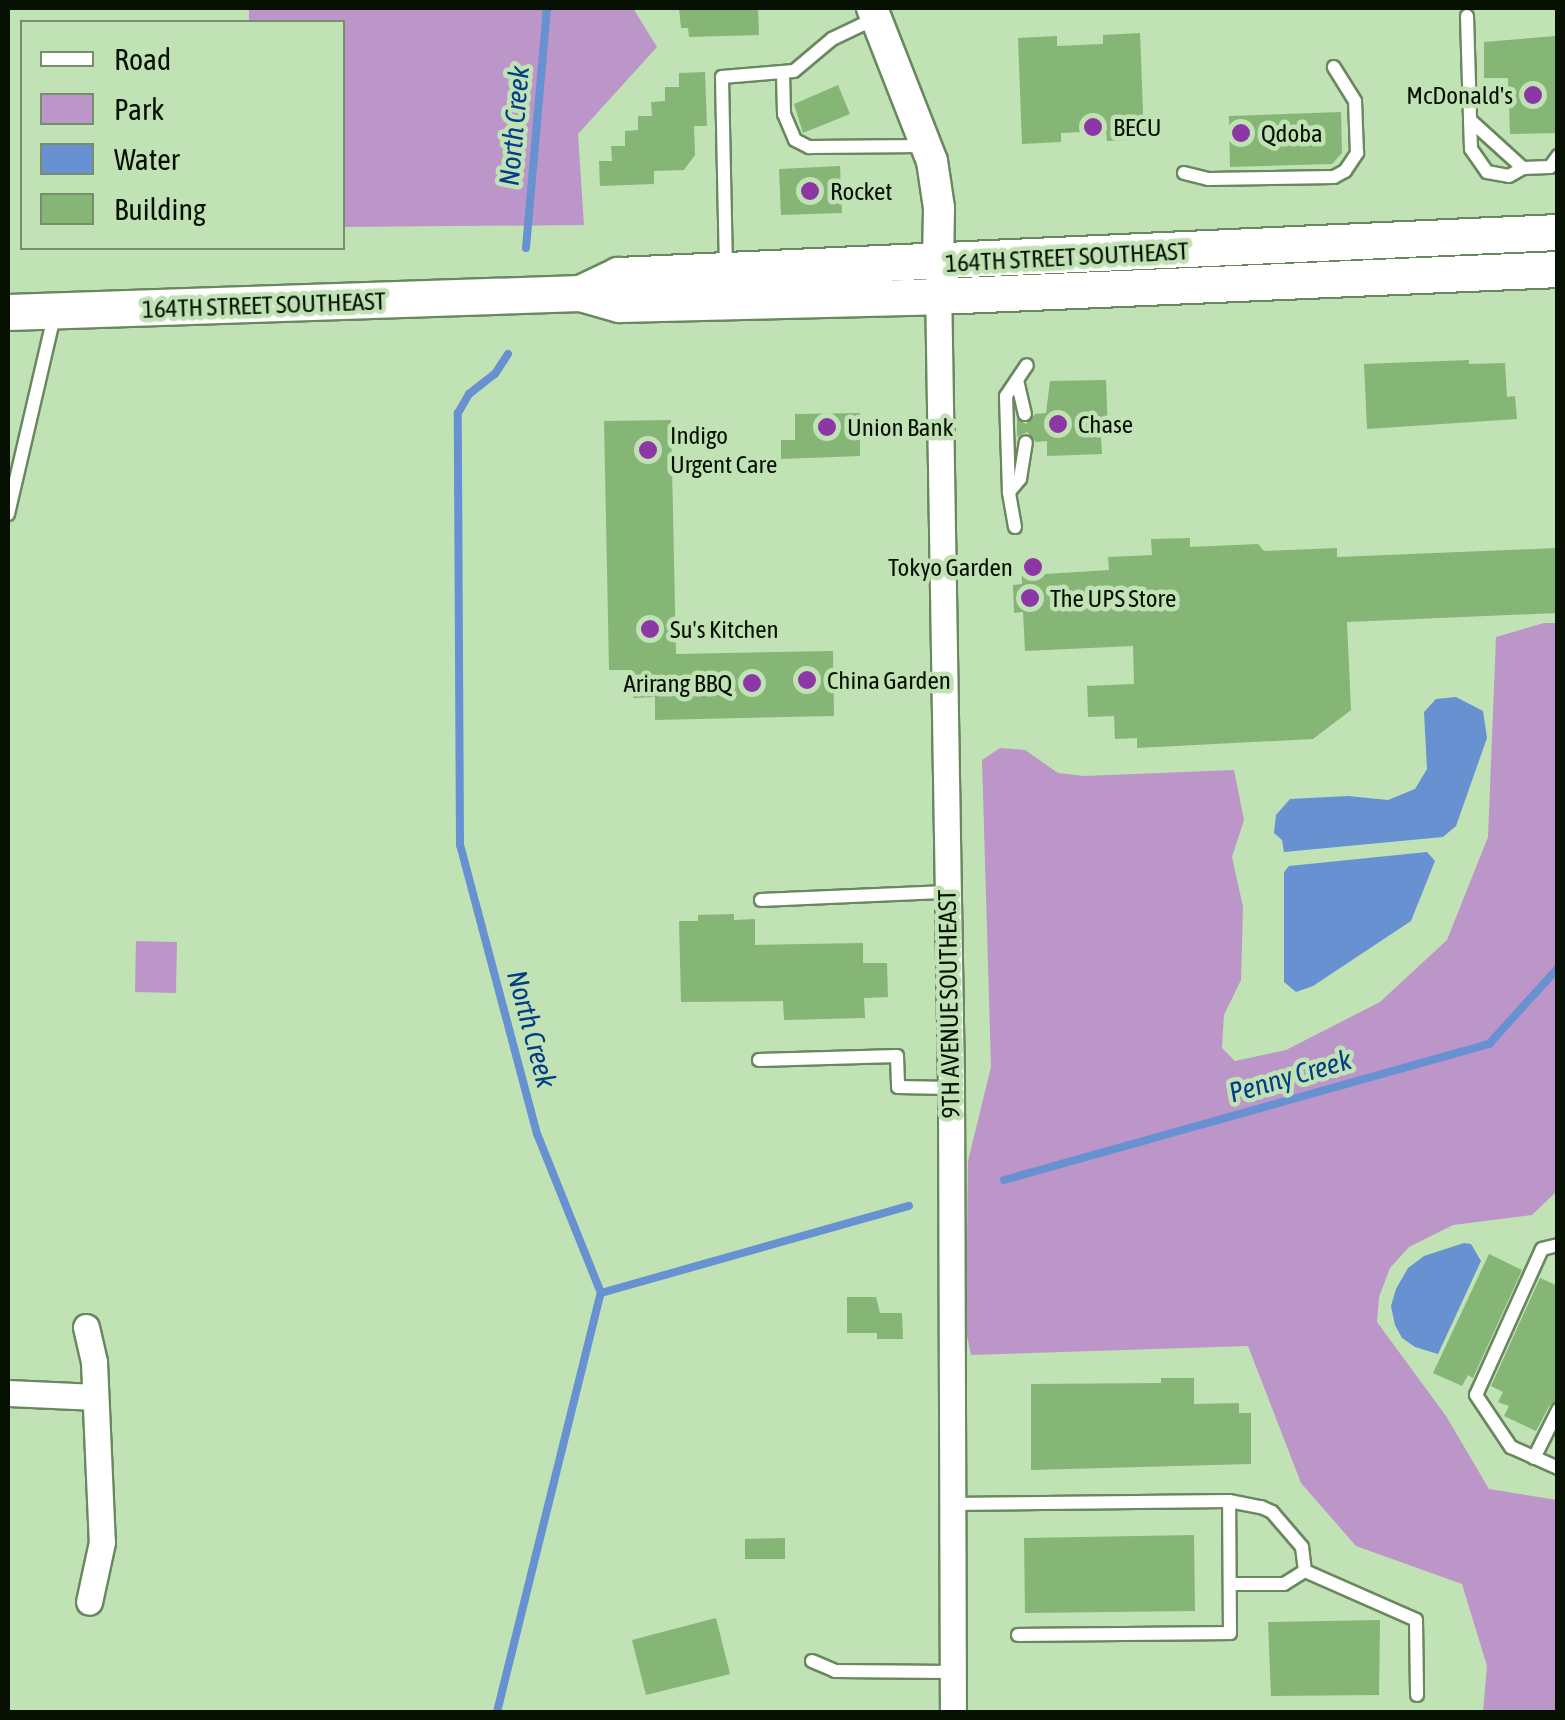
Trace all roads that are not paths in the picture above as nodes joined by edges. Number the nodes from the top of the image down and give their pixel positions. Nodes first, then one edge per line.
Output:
1 (874, 13) edge
2 (1467, 16) dead end
3 (1334, 67) dead end
4 (784, 72) junction
5 (1470, 120) junction
6 (926, 146) junction
7 (1558, 156) edge
8 (1524, 168) junction
9 (1184, 173) dead end
10 (1558, 232) edge
11 (1558, 269) edge
12 (726, 271) junction
13 (938, 280) junction
14 (580, 293) junction
15 (55, 311) junction
16 (8, 312) edge
17 (1027, 364) dead end
18 (1017, 380) junction
19 (1025, 414) dead end
20 (1026, 442) dead end
21 (1009, 492) junction
22 (8, 514) edge
23 (1015, 527) dead end
24 (947, 892) junction
25 (761, 900) dead end
26 (759, 1060) dead end
27 (951, 1088) junction
28 (1558, 1245) edge
29 (86, 1327) dead end
30 (8, 1392) edge
31 (95, 1397) junction
32 (1558, 1410) edge
33 (1534, 1458) junction
34 (1558, 1468) edge
35 (1229, 1501) junction
36 (951, 1504) junction
37 (1306, 1570) junction
38 (1230, 1584) junction
39 (89, 1602) dead end
40 (1018, 1635) dead end
41 (812, 1661) dead end
42 (952, 1672) junction
43 (1417, 1695) dead end
44 (953, 1712) edge

1 - 4 lane
1 - 6 street
2 - 5 lane
3 - 9 lane
4 - 6 lane
4 - 12 lane
5 - 8 lane
5 - 8 lane
6 - 13 street
7 - 8 lane
10 - 13 main road, 164TH STREET SOUTHEAST
11 - 13 main road, 164TH STREET SOUTHEAST
12 - 13 main road, 164TH STREET SOUTHEAST
12 - 14 main road, 164TH STREET SOUTHEAST
13 - 14 main road, 164TH STREET SOUTHEAST
13 - 24 street, 9TH AVENUE SOUTHEAST
14 - 15 main road, 164TH STREET SOUTHEAST
15 - 16 main road, 164TH STREET SOUTHEAST
15 - 22 lane
17 - 18 lane
18 - 19 lane
18 - 21 lane
20 - 21 lane
21 - 23 lane
24 - 25 lane
24 - 27 street, 9TH AVENUE SOUTHEAST
26 - 27 lane
27 - 36 street, 9TH AVENUE SOUTHEAST
28 - 33 lane
29 - 31 street
30 - 31 street
31 - 39 street
32 - 33 lane
33 - 34 lane
35 - 36 lane
35 - 37 lane
35 - 38 lane
36 - 42 street, 9TH AVENUE SOUTHEAST
37 - 38 lane
37 - 43 lane
38 - 40 lane
41 - 42 lane
42 - 44 street, 9TH AVENUE SOUTHEAST

